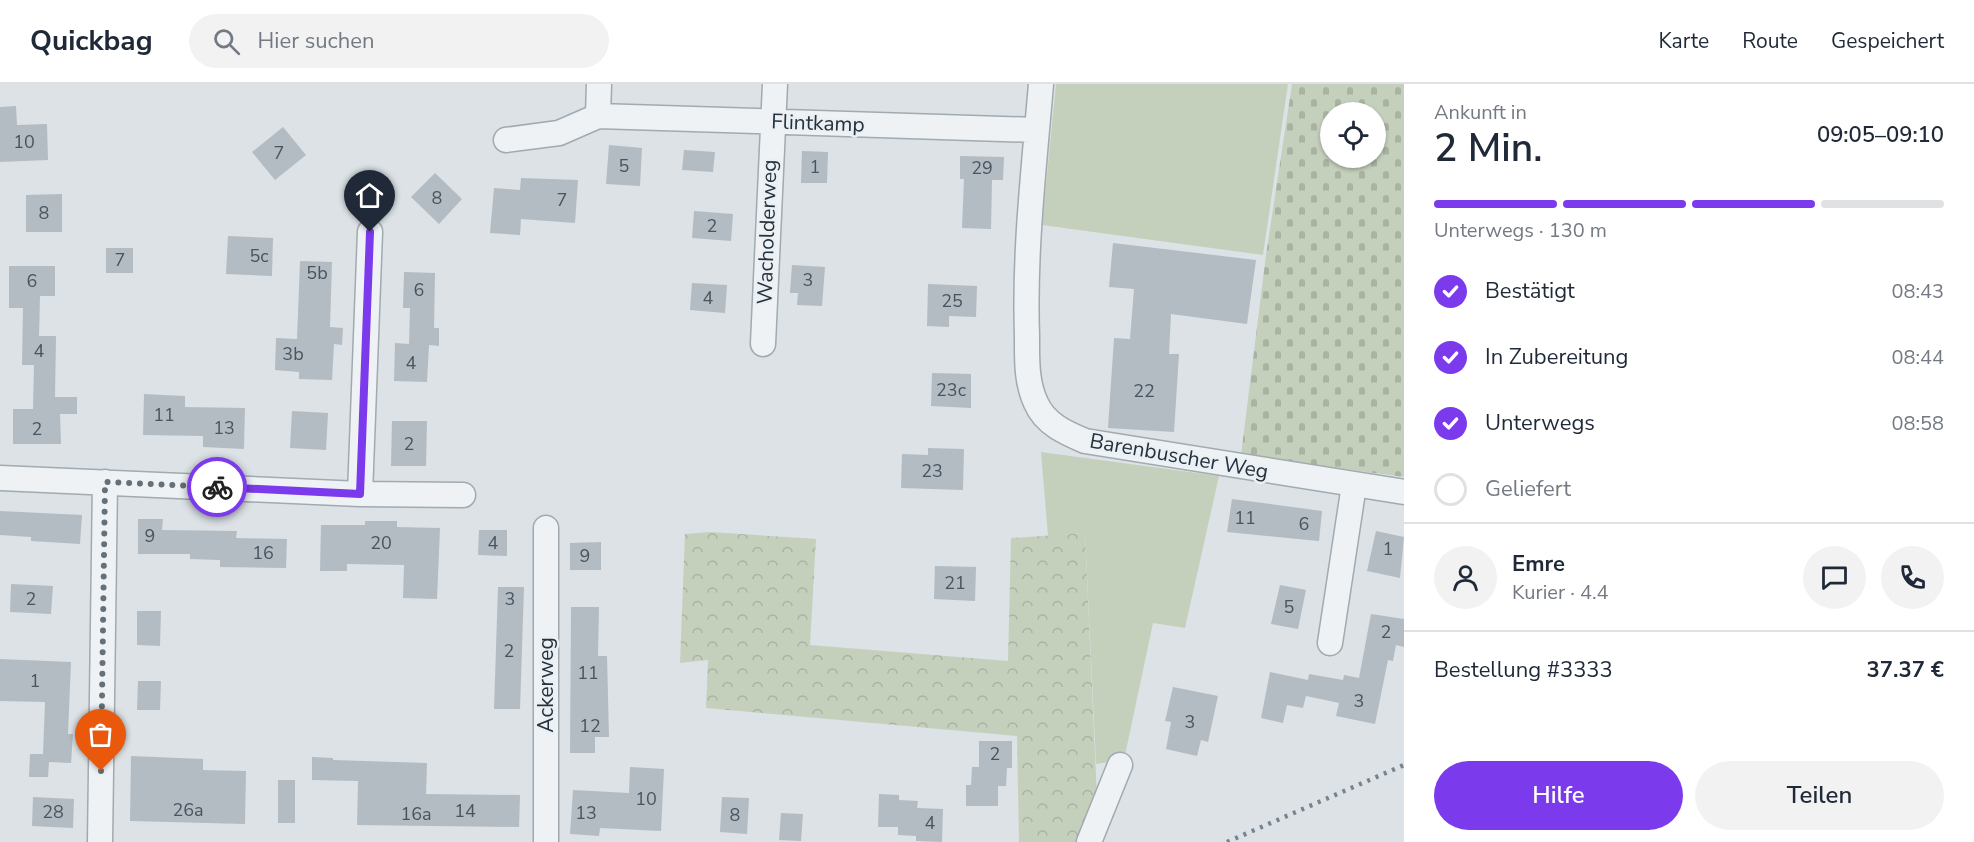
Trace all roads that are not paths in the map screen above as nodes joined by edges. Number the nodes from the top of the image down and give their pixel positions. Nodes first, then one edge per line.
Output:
1 (599, 84) edge
2 (775, 84) edge
3 (1041, 84) edge
4 (598, 116) junction
5 (772, 121) junction
6 (1037, 130) junction
7 (506, 140) dead end
8 (370, 232) dead end
9 (763, 344) dead end
10 (0, 478) edge
11 (105, 482) junction
12 (1354, 485) junction
13 (1404, 492) edge
14 (360, 494) junction
15 (463, 495) dead end
16 (546, 528) dead end
17 (1330, 643) dead end
18 (1120, 765) dead end
19 (100, 842) edge
20 (546, 842) edge
21 (1089, 842) edge

1 - 4 street
2 - 5 street, Wacholderweg
3 - 6 street, Barenbuscher Weg
4 - 5 street, Flintkamp
4 - 7 street, Flintkamp
5 - 6 street, Flintkamp
5 - 9 street, Wacholderweg
6 - 12 street, Barenbuscher Weg
8 - 14 street
10 - 11 street
11 - 14 street
11 - 19 street
12 - 13 street, Barenbuscher Weg
12 - 17 street
14 - 15 street
16 - 20 street, Ackerweg
18 - 21 street

